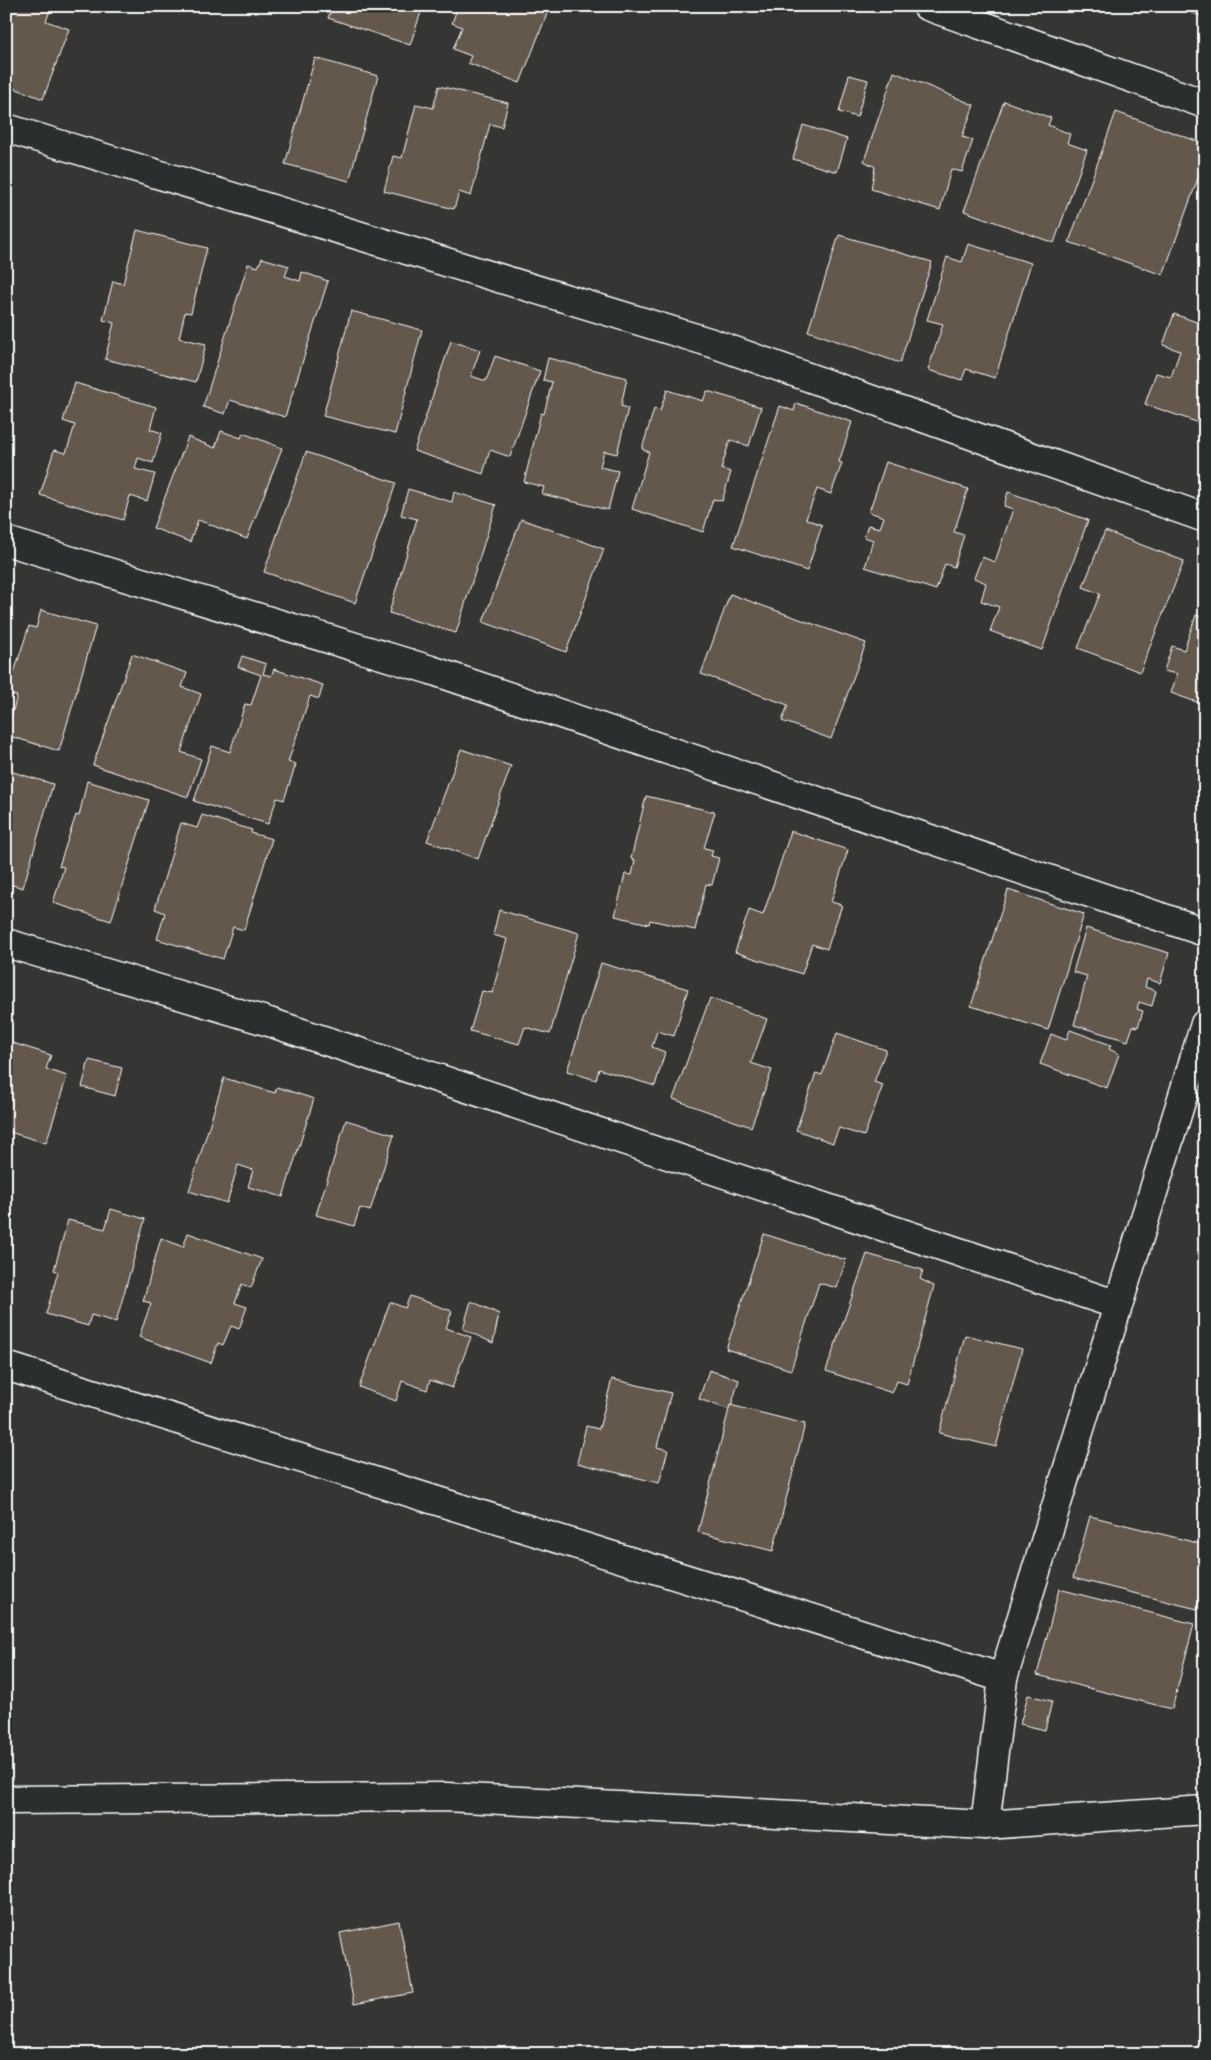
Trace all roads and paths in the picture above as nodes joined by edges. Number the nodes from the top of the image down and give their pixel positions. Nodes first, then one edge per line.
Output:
1 (927, 6) edge
2 (1205, 104) edge
3 (6, 128) edge
4 (1205, 518) edge
5 (6, 541) edge
6 (1205, 932) edge
7 (6, 943) edge
8 (1205, 1024) edge
9 (1118, 1305) junction
10 (6, 1366) edge
11 (1004, 1678) junction
12 (6, 1800) edge
13 (1205, 1810) edge
14 (985, 1825) junction

1 - 2 street
3 - 4 street
5 - 6 street
7 - 9 street
8 - 9 street
9 - 11 street
10 - 11 street
11 - 14 street
12 - 14 street
13 - 14 street

